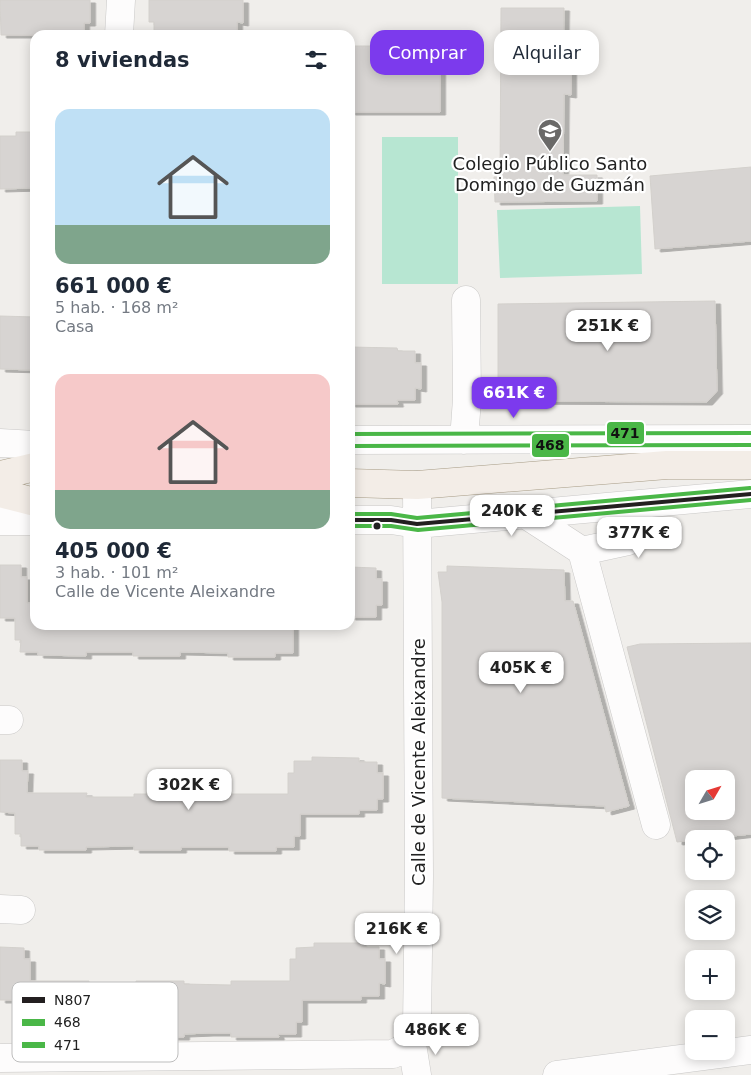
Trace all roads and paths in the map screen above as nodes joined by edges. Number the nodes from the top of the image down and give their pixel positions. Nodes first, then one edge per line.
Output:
1 (121, 0) edge
2 (119, 30) edge
3 (466, 300) dead end
4 (751, 439) edge
5 (355, 440) edge
6 (464, 440) junction
7 (0, 443) edge
8 (30, 444) edge
9 (751, 464) edge
10 (30, 468) edge
11 (0, 476) edge
12 (355, 483) edge
13 (417, 485) junction
14 (0, 494) edge
15 (751, 494) edge
16 (30, 501) edge
17 (637, 505) junction
18 (525, 514) junction
19 (355, 520) edge
20 (0, 521) edge
21 (30, 521) edge
22 (417, 524) junction
23 (582, 551) junction
24 (656, 826) dead end
25 (412, 1044) junction
26 (751, 1050) edge
27 (178, 1056) edge
28 (417, 1075) edge
29 (557, 1075) edge

1 - 2 street
3 - 6 street
4 - 6 street
5 - 6 street
7 - 8 street
9 - 13 main road
10 - 11 main road
12 - 13 main road
13 - 22 street, Calle de Vicente Aleixandre
14 - 16 main road
15 - 17 street
17 - 18 street
17 - 23 street
18 - 22 street
18 - 23 street
19 - 22 street
20 - 21 street
22 - 25 street, Calle de Vicente Aleixandre
23 - 24 street
25 - 27 street
25 - 28 street
26 - 29 street

